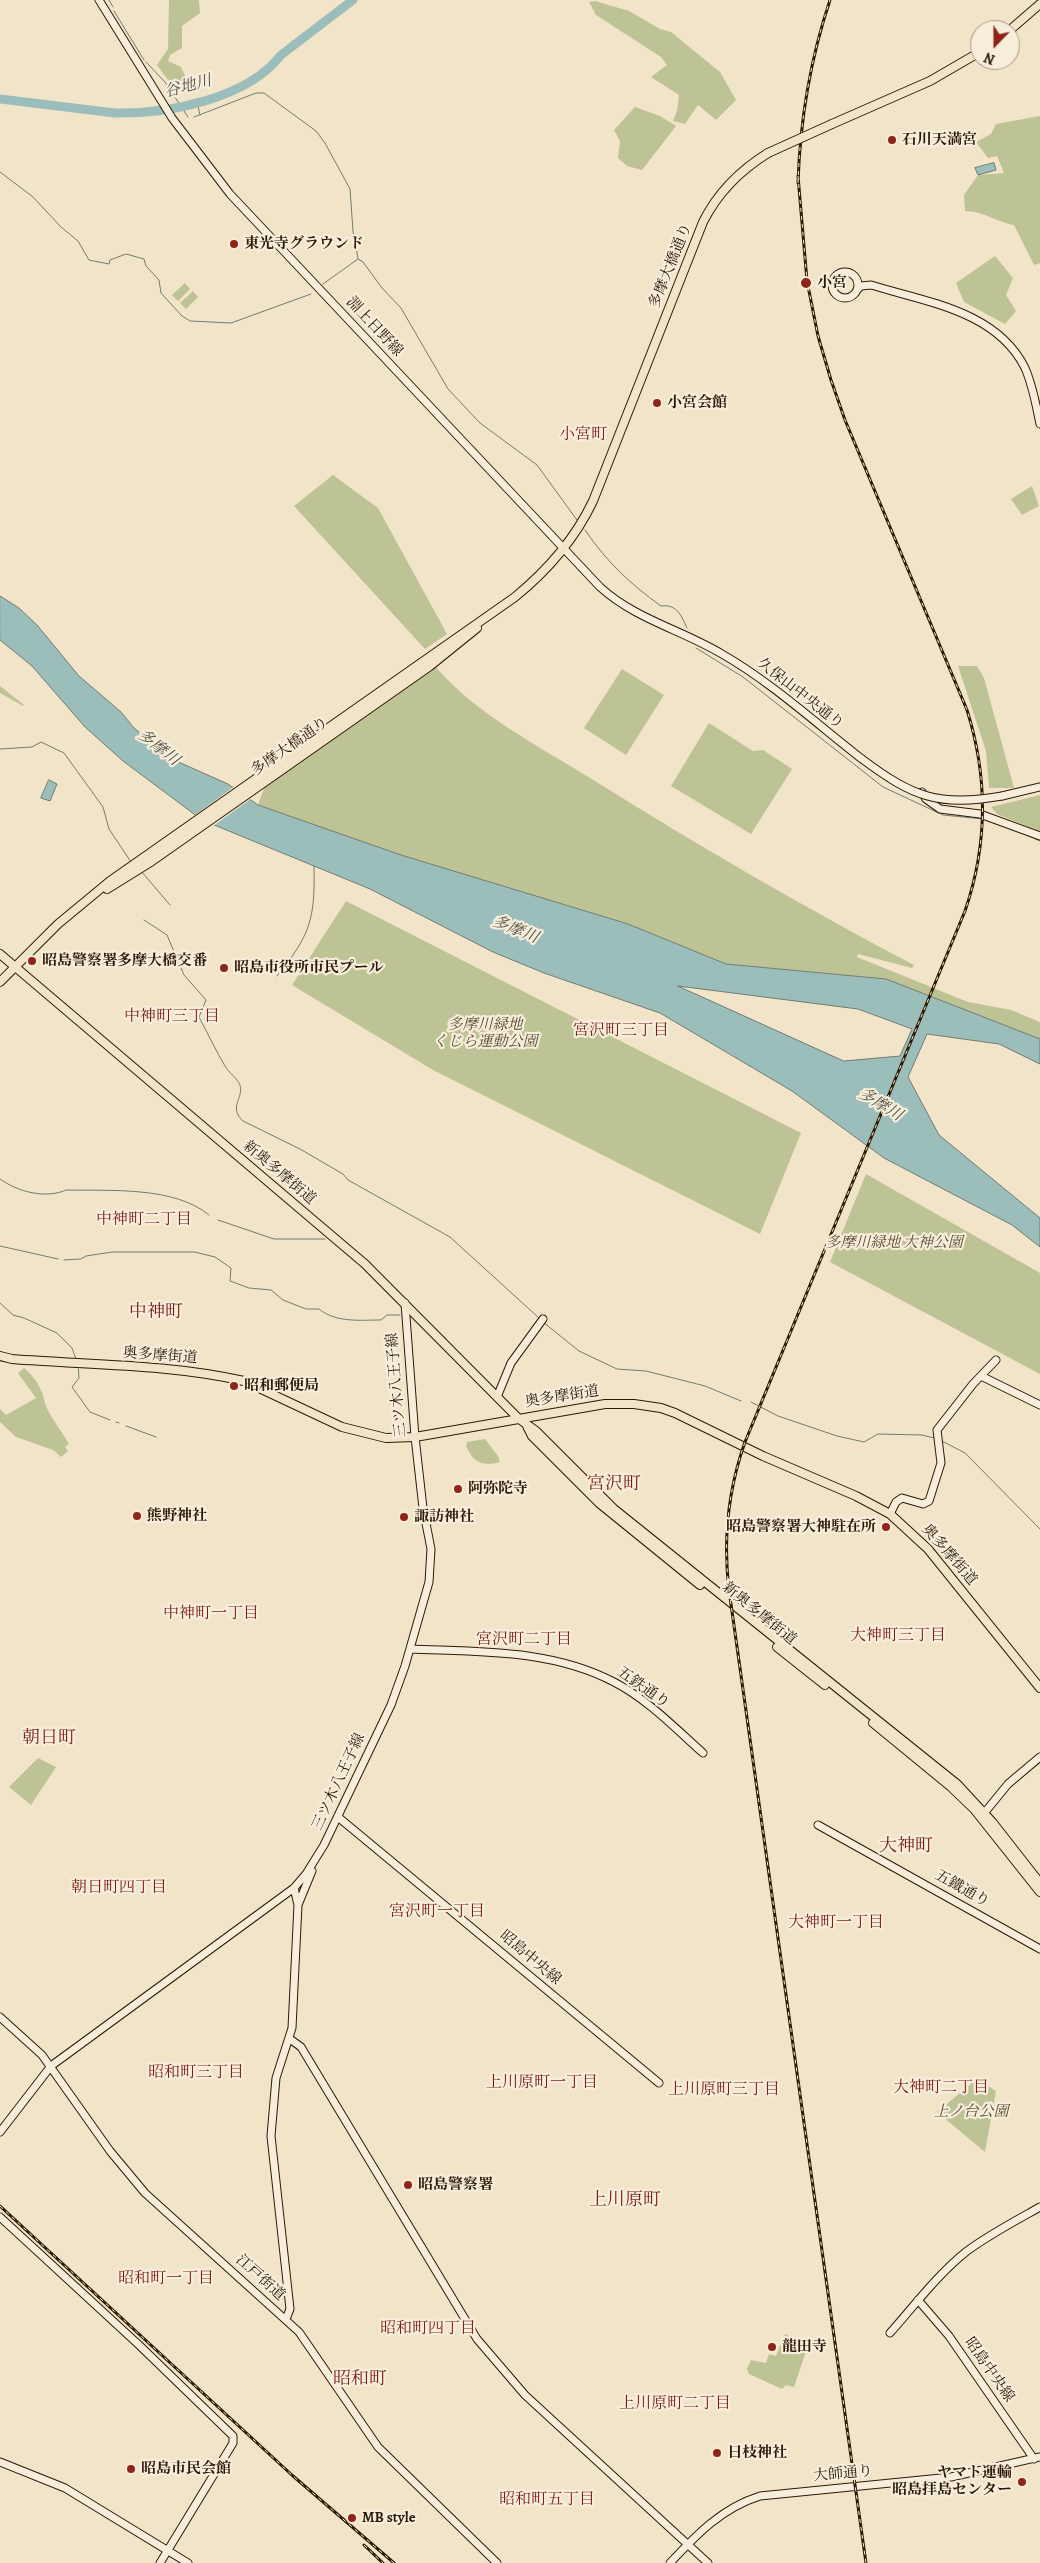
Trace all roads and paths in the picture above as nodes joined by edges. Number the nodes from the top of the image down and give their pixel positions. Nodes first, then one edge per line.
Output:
1 (99, 0) edge
2 (1040, 4) edge
3 (1020, 21) edge
4 (970, 58) edge
5 (855, 274) junction
6 (871, 284) junction
7 (857, 290) junction
8 (1040, 424) edge
9 (564, 549) junction
10 (506, 604) junction
11 (1040, 788) edge
12 (920, 790) dead end
13 (1040, 836) edge
14 (150, 858) junction
15 (0, 954) edge
16 (15, 966) junction
17 (0, 982) edge
18 (405, 1304) junction
19 (542, 1320) dead end
20 (0, 1356) edge
21 (996, 1360) dead end
22 (981, 1376) junction
23 (497, 1398) junction
24 (1040, 1405) edge
25 (518, 1418) junction
26 (415, 1437) junction
27 (890, 1514) junction
28 (410, 1649) junction
29 (1040, 1688) edge
30 (703, 1753) dead end
31 (1040, 1757) edge
32 (983, 1815) junction
33 (338, 1817) junction
34 (818, 1825) dead end
35 (319, 1855) junction
36 (1040, 1883) edge
37 (294, 1888) junction
38 (1040, 1892) edge
39 (298, 1904) junction
40 (1040, 1949) edge
41 (0, 2017) edge
42 (290, 2040) junction
43 (51, 2066) junction
44 (658, 2083) dead end
45 (0, 2132) edge
46 (1040, 2207) edge
47 (0, 2217) edge
48 (918, 2300) junction
49 (286, 2319) junction
50 (890, 2333) dead end
51 (1037, 2458) edge
52 (0, 2462) edge
53 (688, 2544) junction
54 (167, 2551) junction
55 (160, 2563) edge
56 (188, 2563) edge
57 (497, 2563) edge
58 (670, 2563) edge
59 (708, 2563) edge

1 - 9 street, 淵上日野線
2 - 3 main road
4 - 9 main road, 多摩大橋通り, bridge
5 - 6 street
5 - 7 street
5 - 7 street
6 - 7 street
6 - 8 street
9 - 10 main road, 多摩大橋通り
9 - 11 street, 久保山中央通り, bridge
10 - 14 main road, 多摩大橋通り
10 - 14 main road, 多摩大橋通り
12 - 13 street
14 - 16 main road, 多摩大橋通り
15 - 16 main road, 新奥多摩街道
16 - 17 main road, 多摩大橋通り
16 - 18 main road, 新奥多摩街道
18 - 23 main road, 新奥多摩街道
18 - 26 street, 三ツ木八王子線
19 - 23 street
20 - 26 main road, 奥多摩街道
21 - 22 street
22 - 24 street
22 - 27 street
23 - 25 main road, 新奥多摩街道
25 - 26 main road, 奥多摩街道
25 - 27 main road, 奥多摩街道
25 - 32 main road, 新奥多摩街道
26 - 28 street, 三ツ木八王子線
27 - 29 main road, 奥多摩街道
28 - 30 street, 五鉄通り
28 - 33 street, 三ツ木八王子線
31 - 32 street
32 - 36 main road
32 - 38 main road
33 - 35 street, 三ツ木八王子線
33 - 44 street, 昭島中央線
34 - 40 street, 五鐵通り
35 - 37 street, 三ツ木八王子線
35 - 39 street
37 - 39 street
37 - 43 street, 三ツ木八王子線
39 - 42 street
41 - 43 street, 江戸街道
42 - 49 street
42 - 53 street
43 - 45 street, 三ツ木八王子線
43 - 49 street, 江戸街道
46 - 48 street
47 - 54 street
48 - 50 street
48 - 51 street, 昭島中央線
49 - 57 street, 江戸街道
51 - 53 street, 大師通り
52 - 54 street
53 - 58 street, 大師通り
53 - 59 street
54 - 55 street
54 - 56 street

